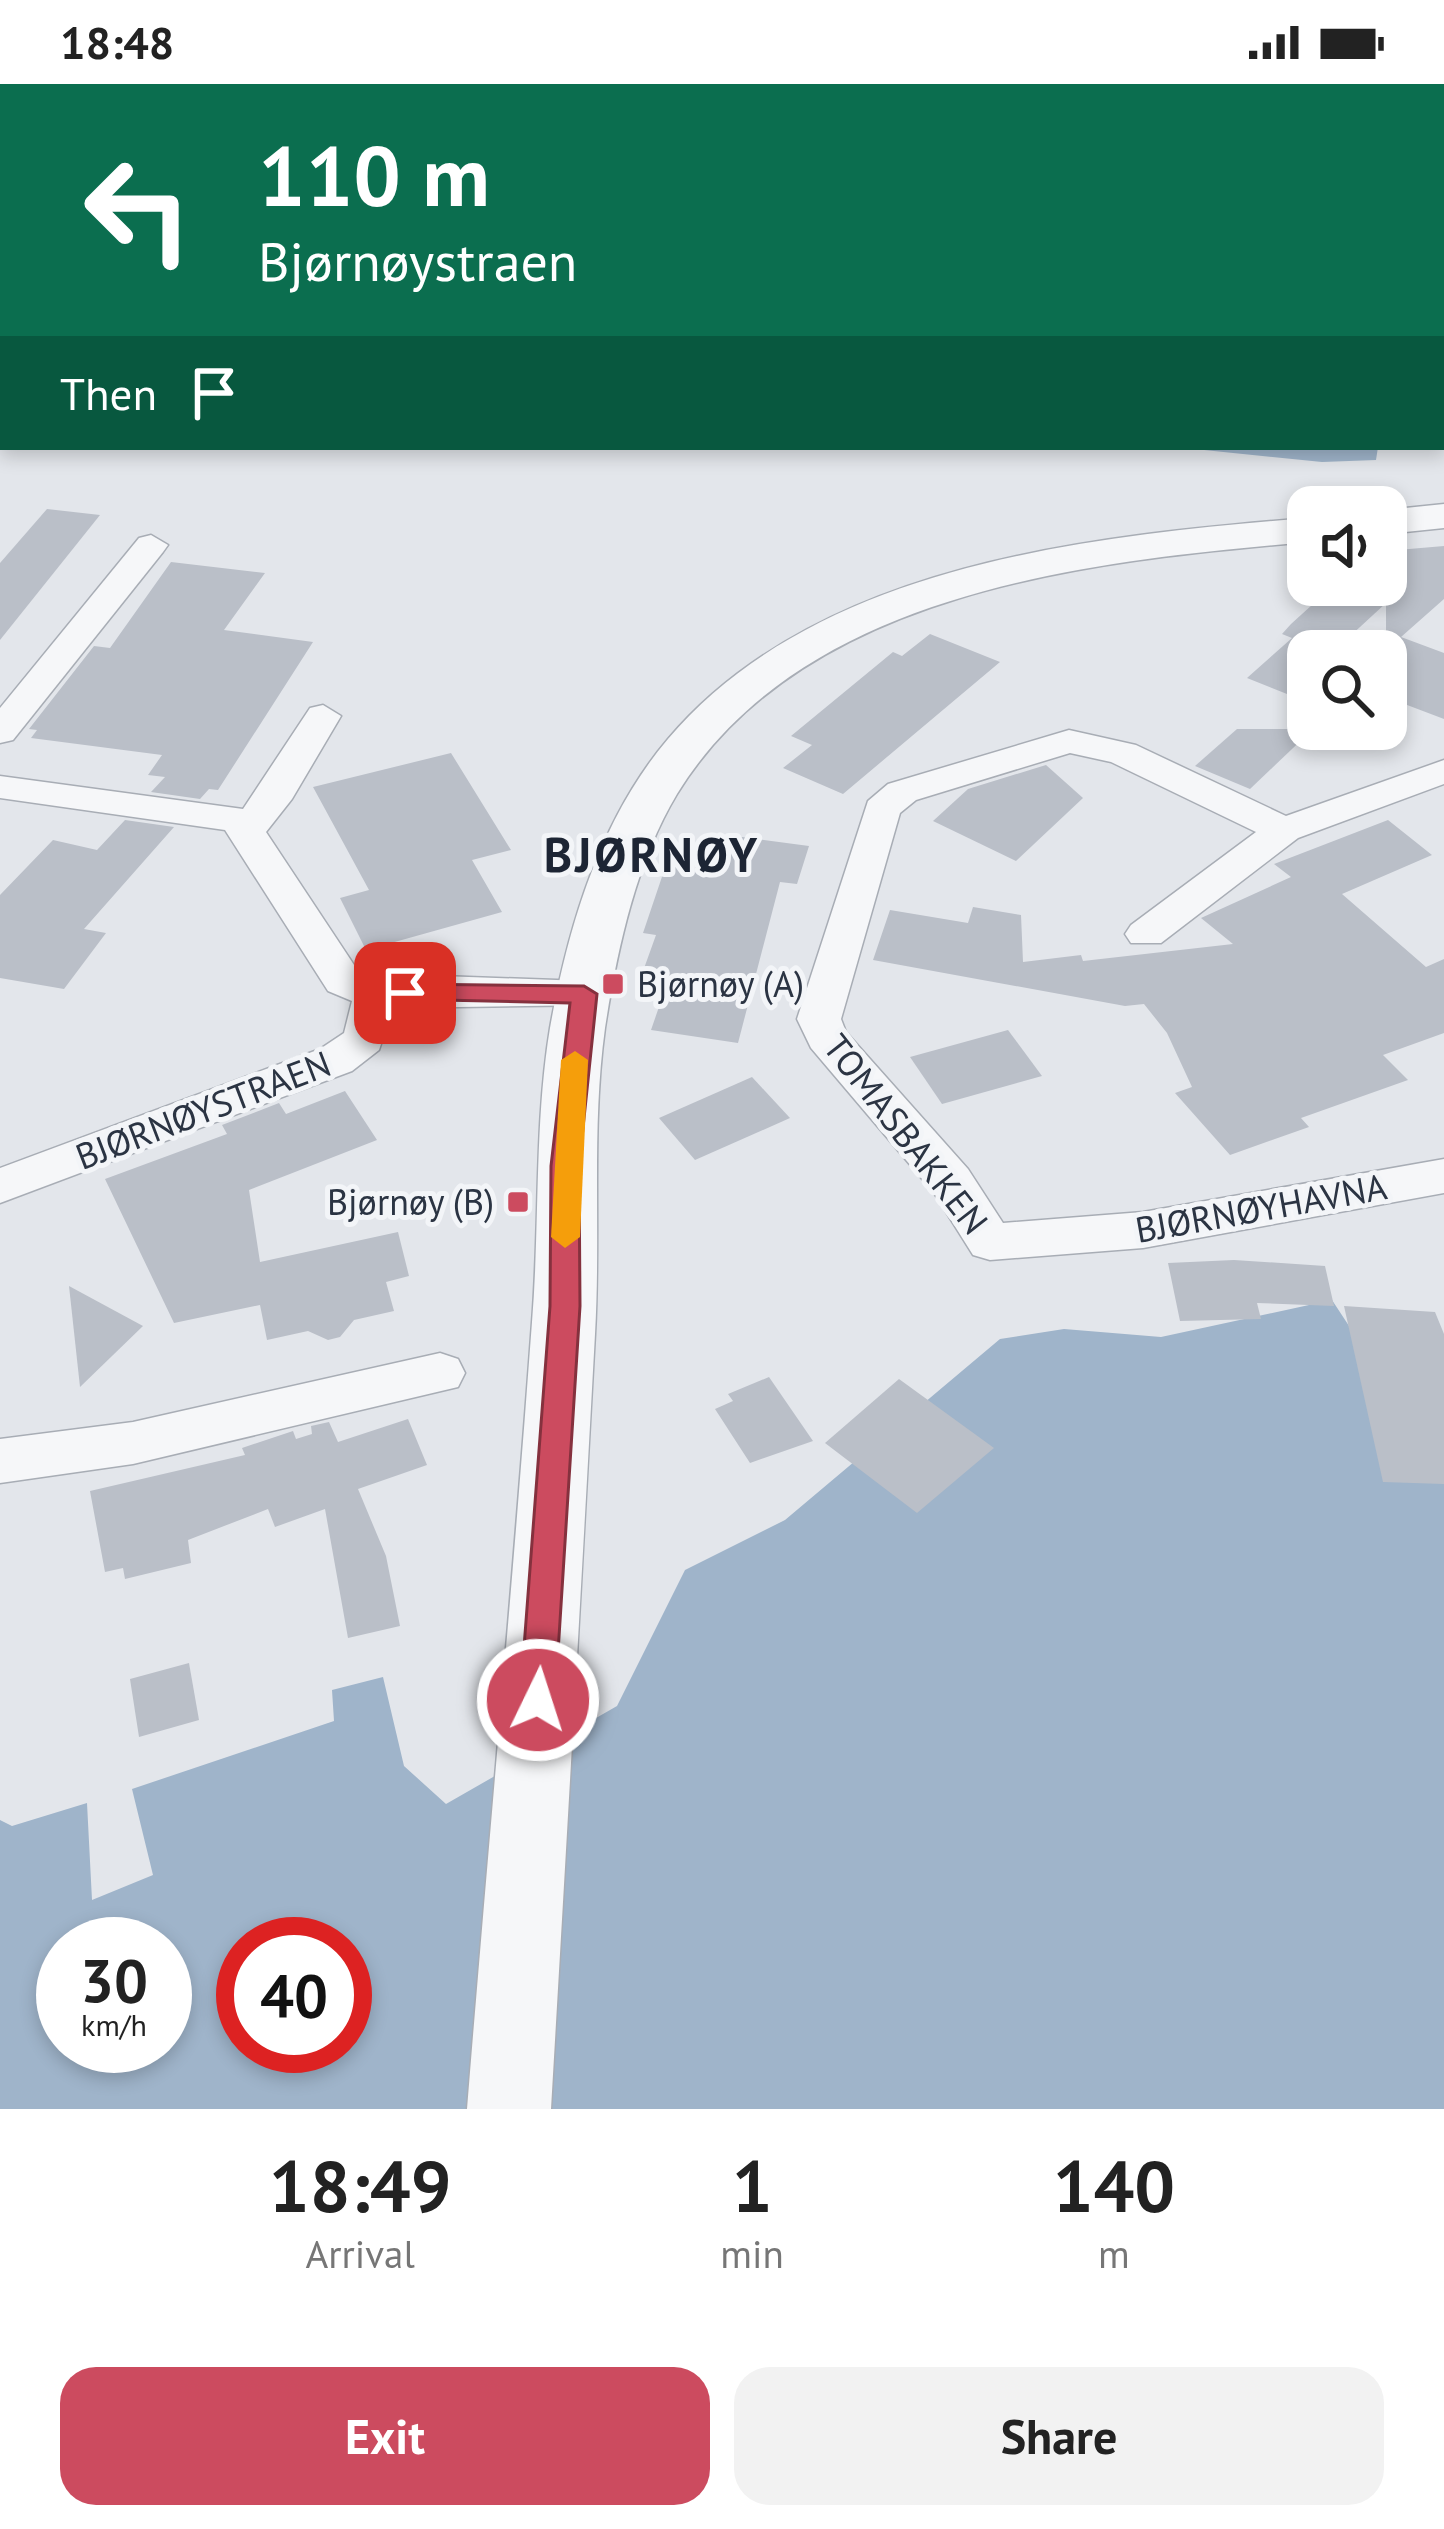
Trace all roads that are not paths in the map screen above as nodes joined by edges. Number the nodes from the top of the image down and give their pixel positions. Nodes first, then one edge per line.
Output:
1 (1444, 516) edge
2 (1407, 520) edge
3 (1287, 532) edge
4 (152, 544) dead end
5 (323, 716) dead end
6 (0, 732) edge
7 (1444, 771) edge
8 (0, 787) edge
9 (248, 828) junction
10 (1284, 830) junction
11 (1147, 934) dead end
12 (375, 994) junction
13 (584, 994) junction
14 (1444, 1176) edge
15 (0, 1186) edge
16 (1077, 1234) joint
17 (440, 1373) dead end
18 (0, 1461) edge
19 (509, 2109) edge

1 - 2 street
3 - 13 street
4 - 6 street
5 - 9 street
7 - 10 street
8 - 9 street
9 - 12 street
10 - 11 street
10 - 16 street, TOMASBAKKEN
12 - 13 street
12 - 15 street, BJØRNØYSTRAEN
13 - 19 street
14 - 16 street, BJØRNØYHAVNA
17 - 18 street

